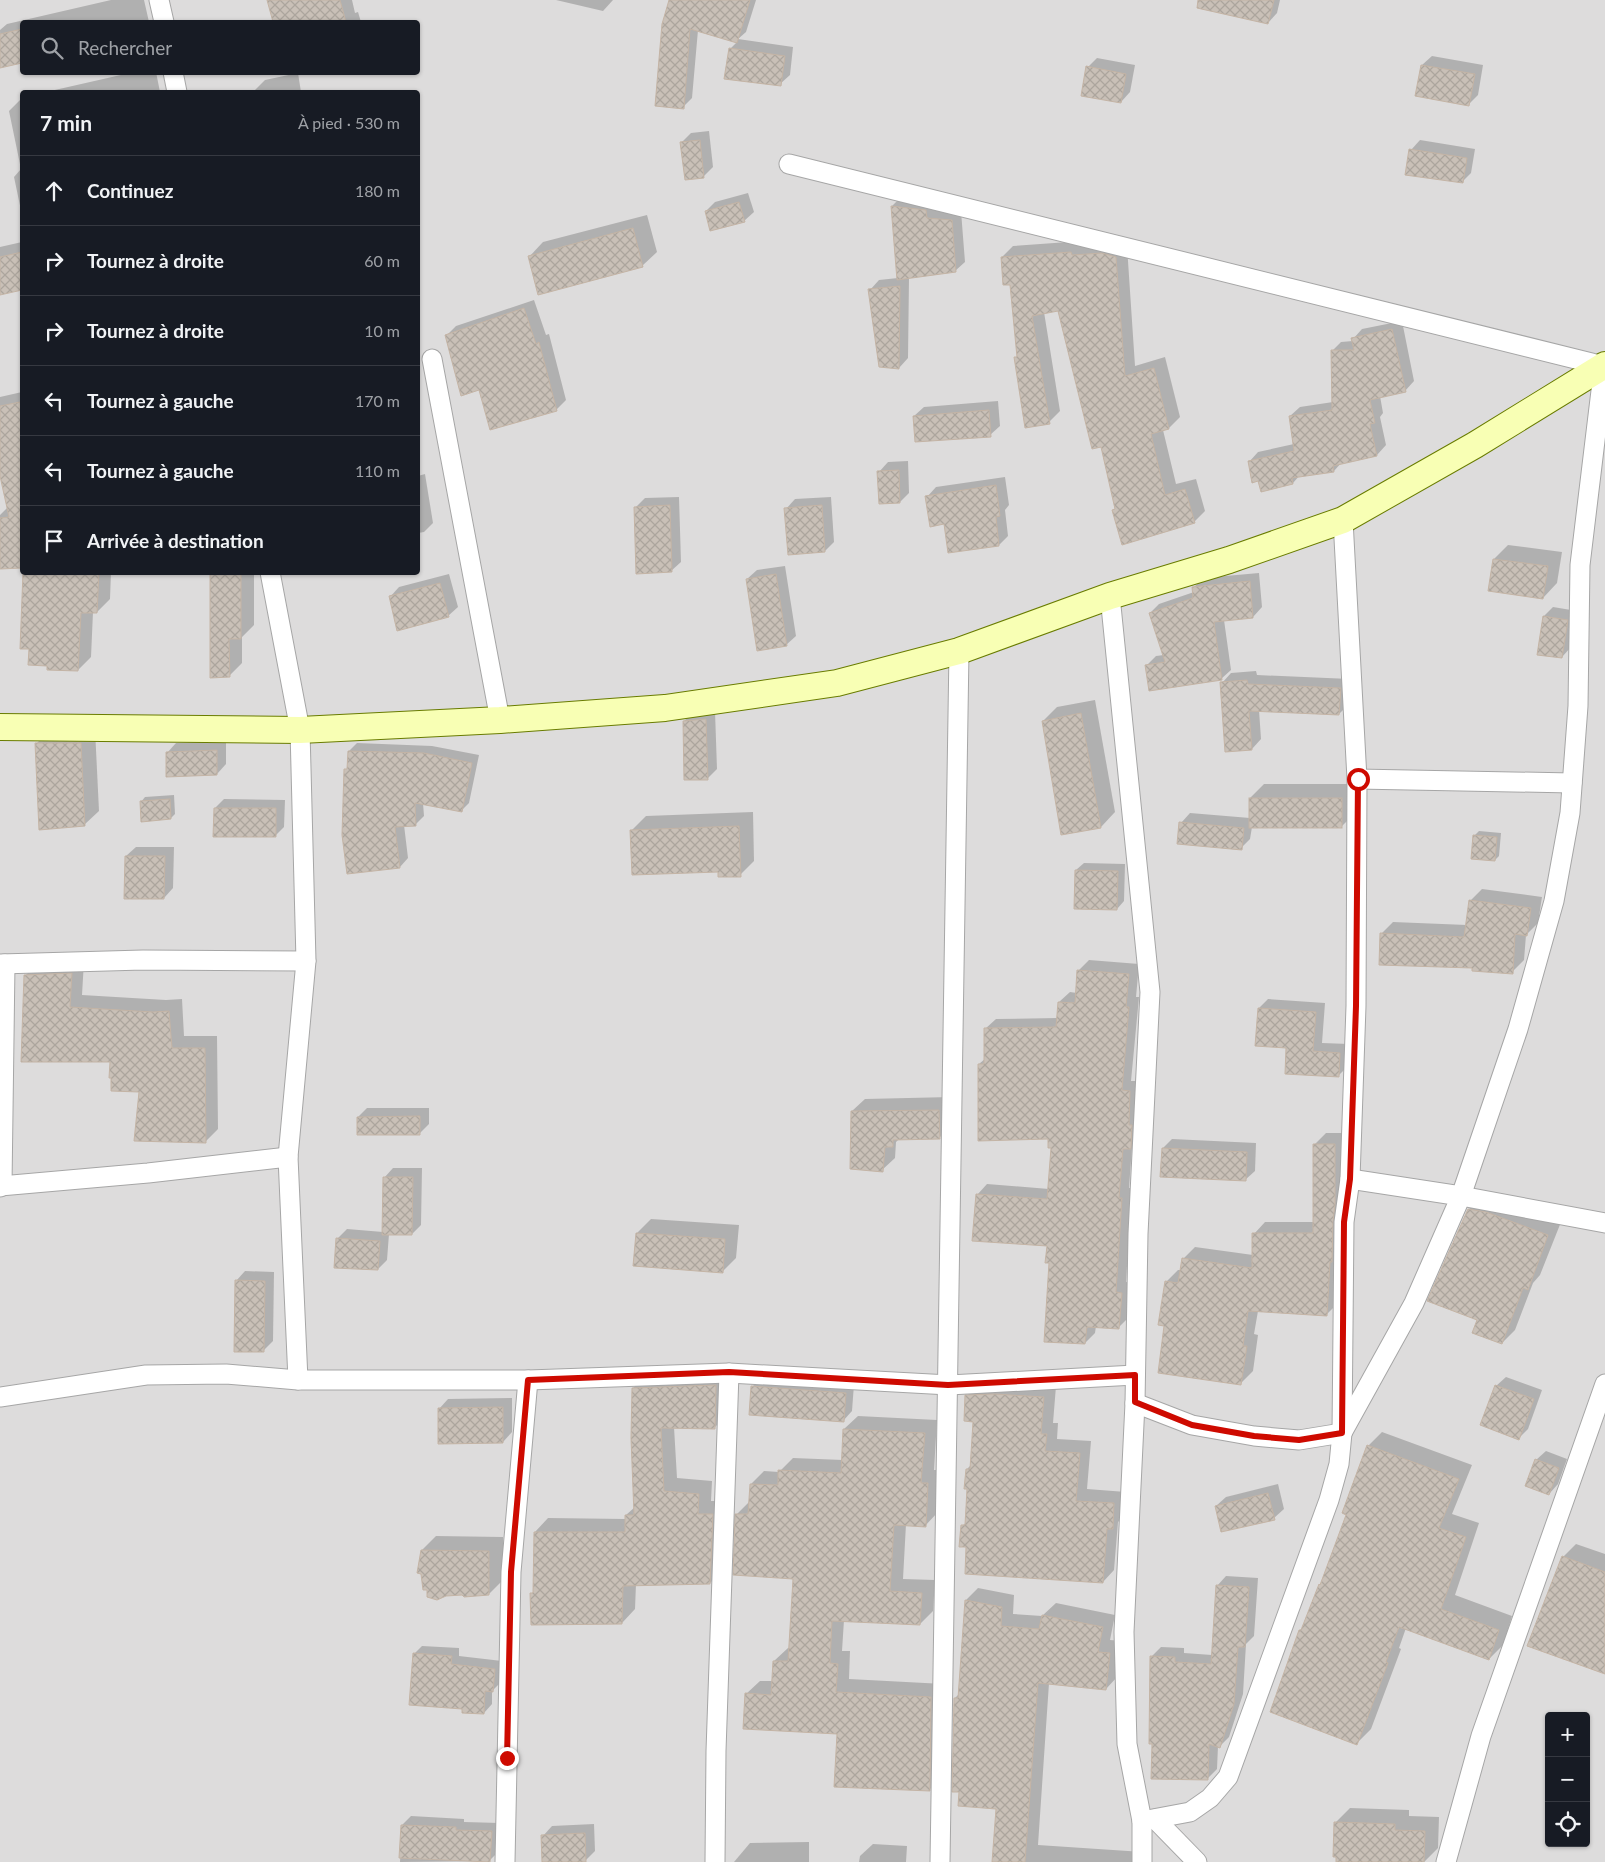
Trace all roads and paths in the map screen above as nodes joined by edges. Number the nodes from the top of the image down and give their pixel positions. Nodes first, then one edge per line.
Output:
1 (159, 0) edge
2 (164, 20) edge
3 (174, 75) edge
4 (177, 90) edge
5 (789, 164) dead end
6 (432, 359) dead end
7 (1604, 366) edge
8 (1343, 520) junction
9 (271, 575) edge
10 (1110, 596) junction
11 (959, 651) junction
12 (500, 720) junction
13 (0, 727) edge
14 (300, 730) junction
15 (1358, 779) junction
16 (1572, 782) junction
17 (306, 961) junction
18 (3, 964) edge
19 (288, 1157) junction
20 (1350, 1179) junction
21 (1, 1186) edge
22 (1461, 1196) junction
23 (1605, 1223) edge
24 (729, 1372) junction
25 (1135, 1375) junction
26 (298, 1380) junction
27 (528, 1380) junction
28 (1605, 1384) edge
29 (948, 1385) junction
30 (0, 1396) edge
31 (1135, 1402) junction
32 (1342, 1433) junction
33 (1149, 1820) junction
34 (505, 1862) edge
35 (715, 1862) edge
36 (940, 1862) edge
37 (1142, 1862) edge
38 (1197, 1862) edge
39 (1446, 1862) edge

1 - 2 street
3 - 4 street
5 - 7 street
6 - 12 street
7 - 8 street
7 - 16 street
8 - 10 street
8 - 15 street
9 - 14 street
10 - 11 street
10 - 25 street
11 - 12 street
11 - 29 street
12 - 14 street
13 - 14 street
14 - 17 street
15 - 16 street
15 - 20 street
16 - 22 street
17 - 18 street
17 - 19 street
18 - 21 street
19 - 21 street
19 - 26 street
20 - 22 street
20 - 32 street
22 - 23 street
22 - 32 street
24 - 27 street
24 - 29 street
24 - 35 street
25 - 29 street
25 - 31 street
26 - 27 street
26 - 30 street
27 - 34 street
28 - 39 street
29 - 36 street
31 - 32 street
31 - 33 street
32 - 33 street
33 - 37 street
33 - 38 street

